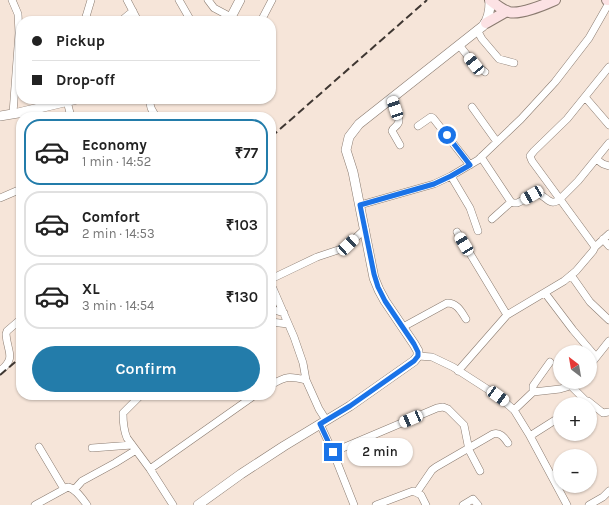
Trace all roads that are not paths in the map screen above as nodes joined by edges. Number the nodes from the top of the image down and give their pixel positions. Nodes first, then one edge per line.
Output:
1 (12, 0) edge
2 (92, 0) edge
3 (127, 0) edge
4 (180, 0) edge
5 (208, 0) edge
6 (240, 0) edge
7 (272, 0) edge
8 (490, 0) edge
9 (555, 0) edge
10 (608, 1) edge
11 (133, 11) junction
12 (507, 11) junction
13 (18, 16) edge
14 (86, 16) edge
15 (127, 16) edge
16 (136, 16) edge
17 (188, 16) edge
18 (226, 16) edge
19 (232, 16) edge
20 (263, 16) edge
21 (486, 23) junction
22 (477, 30) junction
23 (459, 45) junction
24 (514, 63) dead end
25 (609, 67) edge
26 (485, 72) dead end
27 (16, 74) edge
28 (585, 97) junction
29 (392, 99) junction
30 (55, 104) edge
31 (472, 107) dead end
32 (21, 112) edge
33 (16, 113) edge
34 (13, 114) junction
35 (0, 116) edge
36 (609, 125) edge
37 (418, 126) dead end
38 (497, 142) junction
39 (609, 143) edge
40 (400, 145) dead end
41 (481, 157) junction
42 (596, 159) junction
43 (470, 165) junction
44 (609, 166) edge
45 (451, 176) junction
46 (16, 191) edge
47 (0, 198) edge
48 (560, 199) junction
49 (512, 202) junction
50 (360, 205) junction
51 (492, 219) dead end
52 (365, 229) junction
53 (478, 231) dead end
54 (457, 232) dead end
55 (609, 234) edge
56 (603, 239) junction
57 (609, 246) edge
58 (595, 247) junction
59 (571, 276) junction
60 (276, 277) edge
61 (545, 293) junction
62 (276, 295) edge
63 (276, 311) edge
64 (284, 313) junction
65 (507, 315) junction
66 (466, 319) dead end
67 (609, 320) edge
68 (16, 323) edge
69 (276, 323) edge
70 (288, 324) junction
71 (403, 327) junction
72 (609, 341) edge
73 (586, 345) edge
74 (418, 356) junction
75 (597, 356) edge
76 (550, 362) dead end
77 (0, 371) edge
78 (458, 371) junction
79 (276, 380) edge
80 (280, 380) junction
81 (306, 380) junction
82 (276, 382) edge
83 (560, 389) edge
84 (533, 392) junction
85 (136, 400) edge
86 (248, 400) edge
87 (597, 408) edge
88 (514, 410) junction
89 (609, 412) edge
90 (553, 421) edge
91 (323, 422) junction
92 (530, 436) junction
93 (508, 443) dead end
94 (39, 447) dead end
95 (134, 447) junction
96 (468, 447) junction
97 (92, 448) dead end
98 (333, 452) junction
99 (150, 469) junction
100 (480, 471) dead end
101 (64, 489) junction
102 (74, 490) junction
103 (417, 492) junction
104 (609, 492) edge
105 (34, 505) edge
106 (87, 505) edge
107 (172, 505) edge
108 (198, 505) edge
109 (354, 505) edge
110 (376, 505) edge
111 (426, 505) edge
112 (463, 505) edge
113 (478, 505) edge
114 (567, 505) edge
115 (589, 505) edge

1 - 13 street
2 - 14 street
3 - 11 street
4 - 17 street
5 - 18 street
6 - 19 street
7 - 20 street
8 - 12 main road
8 - 21 street
9 - 12 main road
10 - 38 street
11 - 15 street
11 - 16 street
12 - 21 main road
21 - 22 street
22 - 23 street
22 - 24 street
23 - 26 street
23 - 29 street
25 - 28 street
27 - 34 street
28 - 36 street
28 - 48 street
29 - 40 street
29 - 50 street
30 - 32 street
31 - 38 street
33 - 34 street
34 - 35 street
37 - 43 street
38 - 41 street
39 - 42 street
41 - 43 street
41 - 49 street
42 - 44 street
42 - 48 street
43 - 45 street
45 - 50 street
45 - 53 street
46 - 47 street
48 - 49 street
48 - 58 street
49 - 51 street
50 - 52 street
52 - 60 street
52 - 71 street
54 - 65 street
55 - 56 street
56 - 57 street
56 - 58 street
58 - 59 street
59 - 61 street
59 - 67 street
61 - 65 street
61 - 73 street
62 - 64 street
63 - 64 street
64 - 70 street
65 - 78 street
66 - 71 street
68 - 77 street
69 - 70 street
70 - 81 street
71 - 74 street
72 - 75 street
74 - 78 street
74 - 91 street
76 - 84 street
78 - 88 street
79 - 80 street
80 - 81 street
80 - 82 street
81 - 91 street
83 - 84 street
84 - 88 street
85 - 95 street
86 - 99 street
87 - 89 street
88 - 92 street
90 - 92 street
91 - 98 street
91 - 108 street
92 - 114 street
93 - 96 street
94 - 101 street
95 - 97 street
95 - 99 street
95 - 102 street
96 - 98 street
96 - 100 street
96 - 103 street
98 - 109 street
99 - 107 street
101 - 102 street
101 - 105 street
102 - 106 street
103 - 110 street
103 - 111 street
104 - 115 street
112 - 113 street

